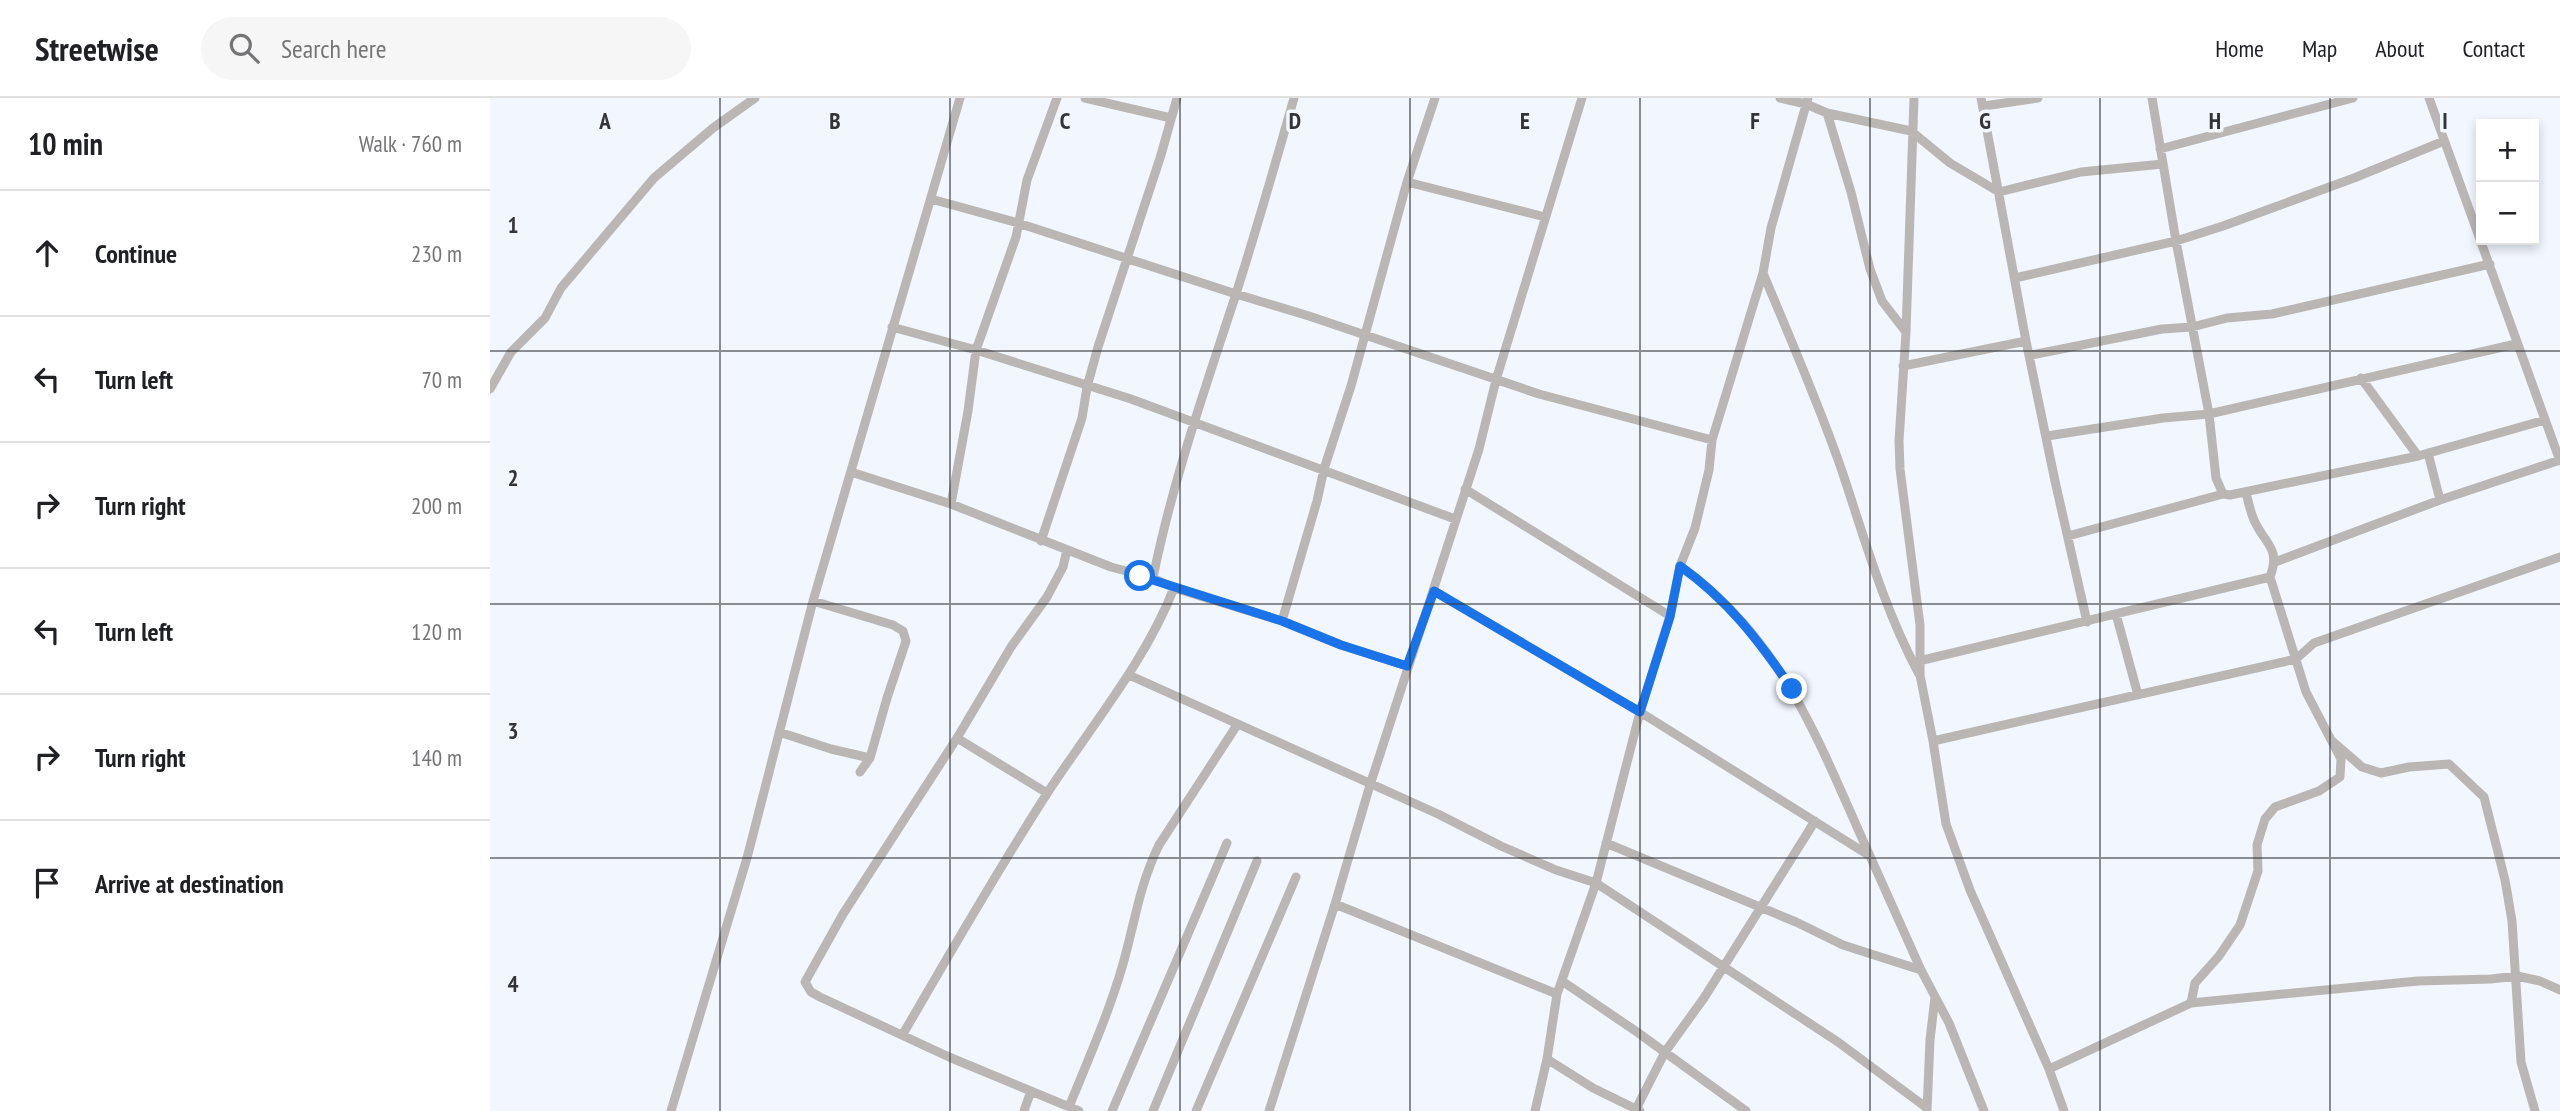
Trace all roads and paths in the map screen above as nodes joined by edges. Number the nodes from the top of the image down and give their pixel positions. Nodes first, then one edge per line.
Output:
1 (755, 98) edge
2 (960, 98) edge
3 (1057, 98) edge
4 (1085, 98) edge
5 (1177, 98) edge
6 (1294, 98) edge
7 (1435, 98) edge
8 (1582, 98) edge
9 (1780, 98) edge
10 (1914, 98) edge
11 (2038, 98) edge
12 (2152, 98) edge
13 (2353, 98) edge
14 (2429, 98) edge
15 (1807, 101) edge
16 (1982, 102) edge
17 (1827, 113) junction
18 (1171, 118) junction
19 (1911, 131) junction
20 (2444, 141) junction
21 (2160, 149) junction
22 (2163, 164) junction
23 (1407, 181) junction
24 (1999, 192) junction
25 (931, 199) junction
26 (1545, 217) junction
27 (1018, 223) junction
28 (2176, 241) junction
29 (1127, 259) junction
30 (2490, 264) junction
31 (1763, 273) junction
32 (2015, 278) junction
33 (1236, 294) junction
34 (892, 327) junction
35 (2192, 327) junction
36 (1906, 332) junction
37 (1365, 334) junction
38 (2026, 341) junction
39 (2516, 344) junction
40 (976, 350) junction
41 (2031, 355) junction
42 (1903, 366) junction
43 (2361, 378) junction
44 (1496, 380) junction
45 (1087, 387) junction
46 (490, 389) edge
47 (2209, 414) junction
48 (2545, 420) junction
49 (1195, 422) junction
50 (2047, 436) junction
51 (1712, 440) junction
52 (2423, 454) junction
53 (2560, 461) edge
54 (1324, 469) junction
55 (851, 472) junction
56 (1465, 489) junction
57 (2246, 492) junction
58 (2223, 494) junction
59 (2440, 500) junction
60 (951, 504) junction
61 (1455, 519) junction
62 (2068, 536) junction
63 (1041, 541) junction
64 (1067, 550) junction
65 (2560, 557) edge
66 (2275, 562) junction
67 (1680, 566) junction
68 (2270, 577) junction
69 (1153, 578) junction
70 (1174, 588) junction
71 (1434, 591) junction
72 (813, 601) junction
73 (2116, 614) junction
74 (1670, 617) junction
75 (1282, 621) junction
76 (2087, 622) junction
77 (2296, 659) junction
78 (1919, 661) junction
79 (1407, 666) junction
80 (1129, 675) junction
81 (1920, 675) junction
82 (2138, 695) junction
83 (1640, 712) junction
84 (1237, 725) junction
85 (779, 732) junction
86 (2328, 737) junction
87 (957, 738) junction
88 (1933, 741) junction
89 (870, 758) junction
90 (860, 772) dead end
91 (1370, 785) junction
92 (1047, 793) junction
93 (1815, 821) junction
94 (1227, 843) dead end
95 (1606, 843) junction
96 (1870, 856) junction
97 (1256, 861) dead end
98 (1296, 877) dead end
99 (1596, 883) junction
100 (1335, 904) junction
101 (1761, 909) junction
102 (1722, 965) junction
103 (1921, 970) junction
104 (2517, 976) junction
105 (1562, 981) junction
106 (2560, 990) edge
107 (1558, 994) junction
108 (1935, 995) junction
109 (2191, 1003) junction
110 (903, 1034) junction
111 (1665, 1052) junction
112 (1547, 1059) junction
113 (2049, 1069) junction
114 (1031, 1091) junction
115 (1069, 1107) junction
116 (1638, 1110) edge
117 (1927, 1110) edge
118 (671, 1111) edge
119 (1024, 1111) edge
120 (1079, 1111) edge
121 (1112, 1111) edge
122 (1153, 1111) edge
123 (1196, 1111) edge
124 (1269, 1111) edge
125 (1535, 1111) edge
126 (1746, 1111) edge
127 (1984, 1111) edge
128 (2064, 1111) edge
129 (2535, 1111) edge

1 - 46 street
2 - 25 street
3 - 27 street
4 - 18 street
5 - 18 street
6 - 33 street
7 - 23 street
8 - 26 street
9 - 15 street
10 - 19 street
11 - 16 street
12 - 21 street
13 - 21 street
14 - 20 street
15 - 17 street
15 - 31 street
16 - 24 street
17 - 19 street
17 - 36 street
18 - 29 street
19 - 24 street
19 - 36 street
20 - 28 street
20 - 30 street
21 - 22 street
22 - 24 street
22 - 28 street
23 - 26 street
23 - 37 street
24 - 32 street
25 - 27 street
25 - 34 street
26 - 44 street
27 - 29 street
27 - 40 street
28 - 32 street
28 - 35 street
29 - 33 street
29 - 45 street
30 - 35 street
30 - 39 street
31 - 51 street
31 - 81 street
32 - 38 street
33 - 37 street
33 - 49 street
34 - 40 street
34 - 55 street
35 - 41 street
35 - 47 street
36 - 42 street
37 - 44 street
37 - 54 street
38 - 41 street
38 - 42 street
39 - 43 street
39 - 48 street
40 - 45 street
40 - 60 street
41 - 50 street
42 - 78 street
43 - 47 street
43 - 52 street
44 - 51 street
44 - 56 street
45 - 49 street
45 - 63 street
47 - 50 street
47 - 58 street
48 - 52 street
48 - 53 street
49 - 54 street
49 - 69 street
50 - 62 street
51 - 67 street
52 - 57 street
52 - 59 street
53 - 59 street
54 - 61 street
54 - 75 street
55 - 60 street
55 - 72 street
56 - 61 street
56 - 74 street
57 - 58 street
57 - 66 street
58 - 62 street
59 - 66 street
60 - 63 street
61 - 71 street
62 - 76 street
63 - 64 street
64 - 69 street
64 - 87 street
65 - 77 street
66 - 68 street
67 - 74 street
67 - 96 street
68 - 73 street
68 - 77 street
69 - 70 street
70 - 75 street
70 - 80 street
71 - 79 street
71 - 83 street
72 - 85 street
72 - 89 street
73 - 76 street
73 - 82 street
74 - 83 street
75 - 79 street
76 - 78 street
77 - 82 street
77 - 86 street
78 - 81 street
79 - 91 street
80 - 84 street
80 - 92 street
81 - 88 street
82 - 88 street
83 - 93 street
83 - 95 street
84 - 91 street
84 - 115 street
85 - 89 street
85 - 118 street
86 - 104 street
86 - 109 street
87 - 92 street
87 - 110 street
88 - 113 street
89 - 90 street
91 - 99 street
91 - 100 street
92 - 110 street
93 - 96 street
93 - 101 street
94 - 121 street
95 - 99 street
95 - 101 street
96 - 103 street
97 - 122 street
98 - 123 street
99 - 102 street
99 - 105 street
100 - 107 street
100 - 124 street
101 - 102 street
101 - 103 street
102 - 111 street
102 - 117 street
103 - 108 street
104 - 106 street
104 - 109 street
104 - 129 street
105 - 107 street
105 - 111 street
107 - 112 street
108 - 117 street
108 - 127 street
109 - 113 street
110 - 114 street
111 - 116 street
111 - 126 street
112 - 116 street
112 - 125 street
113 - 128 street
114 - 115 street
114 - 119 street
115 - 120 street

